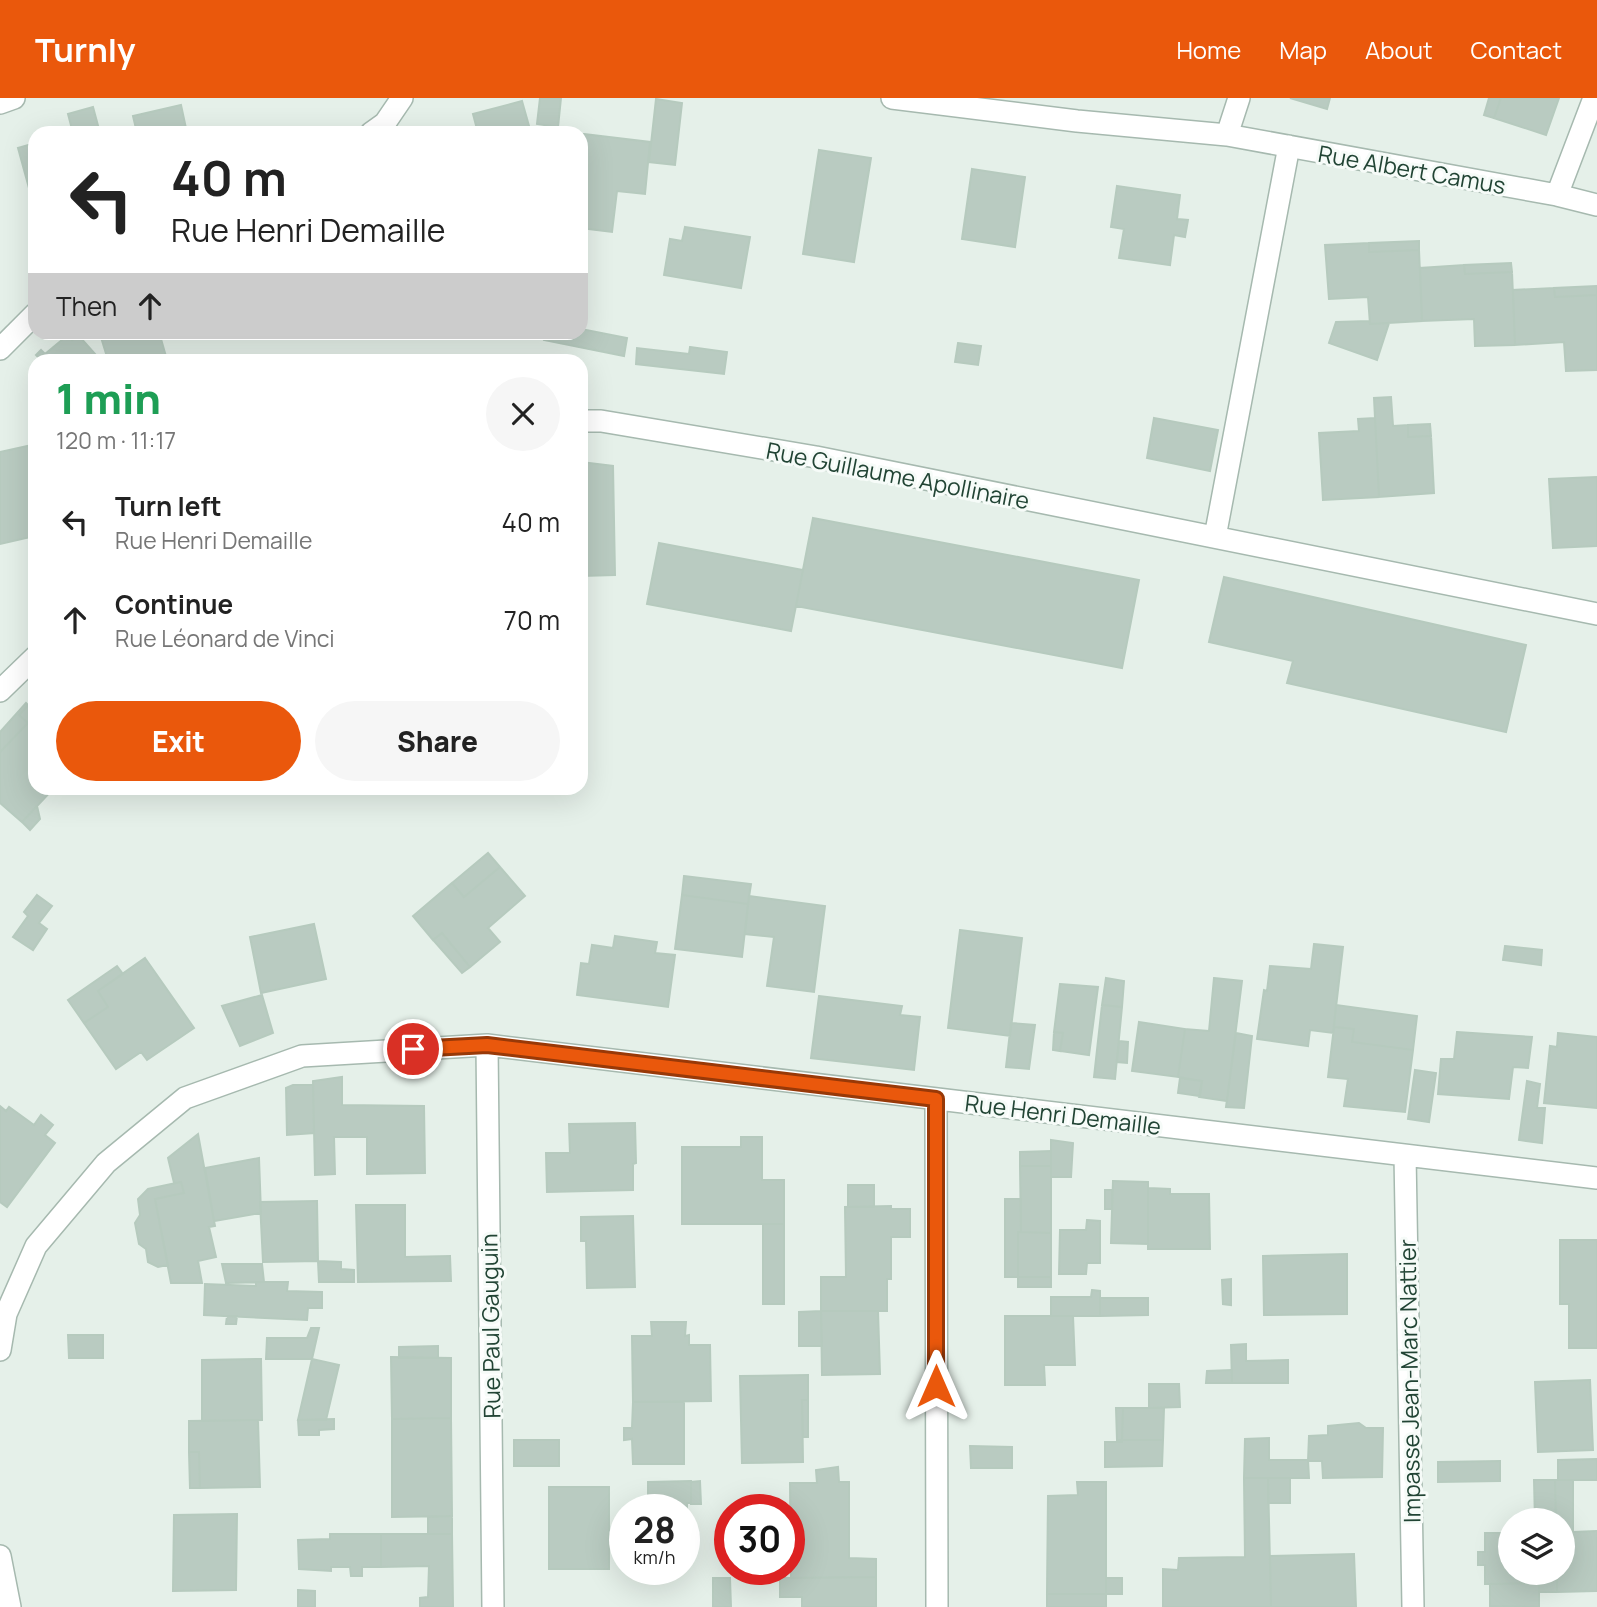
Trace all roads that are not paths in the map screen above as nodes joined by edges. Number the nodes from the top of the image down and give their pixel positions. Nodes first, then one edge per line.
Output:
1 (14, 98) edge
2 (402, 98) edge
3 (892, 98) edge
4 (1239, 98) edge
5 (1594, 98) edge
6 (0, 103) edge
7 (381, 126) edge
8 (1227, 135) junction
9 (1289, 146) junction
10 (1557, 195) junction
11 (1597, 205) edge
12 (28, 321) edge
13 (0, 349) edge
14 (588, 421) edge
15 (1215, 537) junction
16 (1597, 614) edge
17 (28, 664) edge
18 (0, 691) edge
19 (487, 1045) junction
20 (936, 1099) junction
21 (1405, 1155) junction
22 (1597, 1178) edge
23 (0, 1350) edge
24 (0, 1556) edge
25 (9, 1607) edge
26 (493, 1607) edge
27 (937, 1607) edge
28 (1413, 1607) edge

1 - 6 street
2 - 7 street
3 - 8 street, Rue Albert Camus
4 - 8 street
5 - 10 street
8 - 9 street, Rue Albert Camus
9 - 10 street, Rue Albert Camus
9 - 15 street
10 - 11 street, Rue Albert Camus
12 - 13 street
14 - 15 street, Rue Guillaume Apollinaire
15 - 16 street, Rue Guillaume Apollinaire
17 - 18 street
19 - 20 street, Rue Henri Demaille
19 - 23 street, Rue Henri Demaille
19 - 26 street, Rue Paul Gauguin
20 - 21 street, Rue Henri Demaille
20 - 27 street
21 - 22 street, Rue Henri Demaille
21 - 28 street, Impasse Jean-Marc Nattier
24 - 25 street

